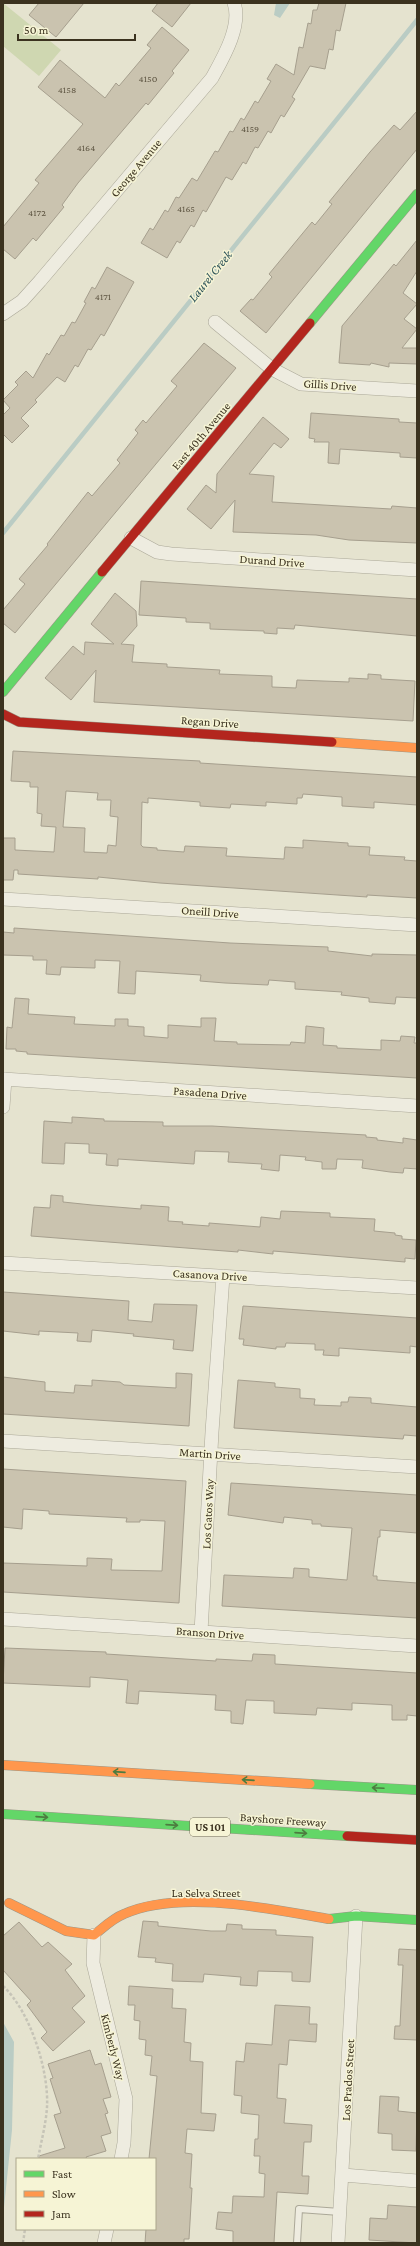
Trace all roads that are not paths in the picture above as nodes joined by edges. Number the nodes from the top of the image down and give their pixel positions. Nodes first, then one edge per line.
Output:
1 (234, 3) edge
2 (417, 194) edge
3 (3, 314) edge
4 (215, 322) dead end
5 (272, 369) junction
6 (417, 391) edge
7 (131, 538) junction
8 (417, 570) edge
9 (3, 692) edge
10 (3, 714) edge
11 (417, 748) edge
12 (3, 898) edge
13 (417, 925) edge
14 (4, 1079) edge
15 (417, 1106) edge
16 (3, 1107) edge
17 (3, 1263) edge
18 (223, 1276) junction
19 (417, 1288) edge
20 (3, 1441) edge
21 (211, 1454) junction
22 (417, 1467) edge
23 (3, 1619) edge
24 (201, 1632) junction
25 (417, 1646) edge
26 (3, 1765) edge
27 (417, 1790) edge
28 (3, 1814) edge
29 (417, 1840) edge
30 (9, 1903) dead end
31 (356, 1916) junction
32 (417, 1920) edge
33 (94, 1936) junction
34 (121, 2158) edge
35 (343, 2175) junction
36 (417, 2181) edge
37 (340, 2212) junction
38 (107, 2230) edge
39 (104, 2243) edge
40 (297, 2243) edge
41 (338, 2243) edge

1 - 3 street, George Avenue
2 - 5 main road, East 40th Avenue
4 - 5 street, Gillis Drive
5 - 6 street, Gillis Drive
5 - 7 main road, East 40th Avenue
7 - 8 street, Durand Drive
7 - 9 main road, East 40th Avenue
10 - 11 main road, Regan Drive
12 - 13 street, Oneill Drive
14 - 15 street, Pasadena Drive
14 - 16 street
17 - 18 street, Casanova Drive
18 - 19 street, Casanova Drive
18 - 21 street, Los Gatos Way
20 - 21 street, Martin Drive
21 - 22 street, Martin Drive
21 - 24 street, Los Gatos Way
23 - 24 street, Branson Drive
24 - 25 street, Branson Drive
27 -> 26 main road
28 -> 29 main road, Bayshore Freeway / US 101
30 - 33 main road
31 - 32 main road, La Selva Street
31 - 33 main road, La Selva Street
31 - 35 street, Los Prados Street
33 - 34 street, Kimberly Way
35 - 36 street
35 - 37 street, Los Prados Street
37 - 40 lane
37 - 41 street, Los Prados Street
38 - 39 street

